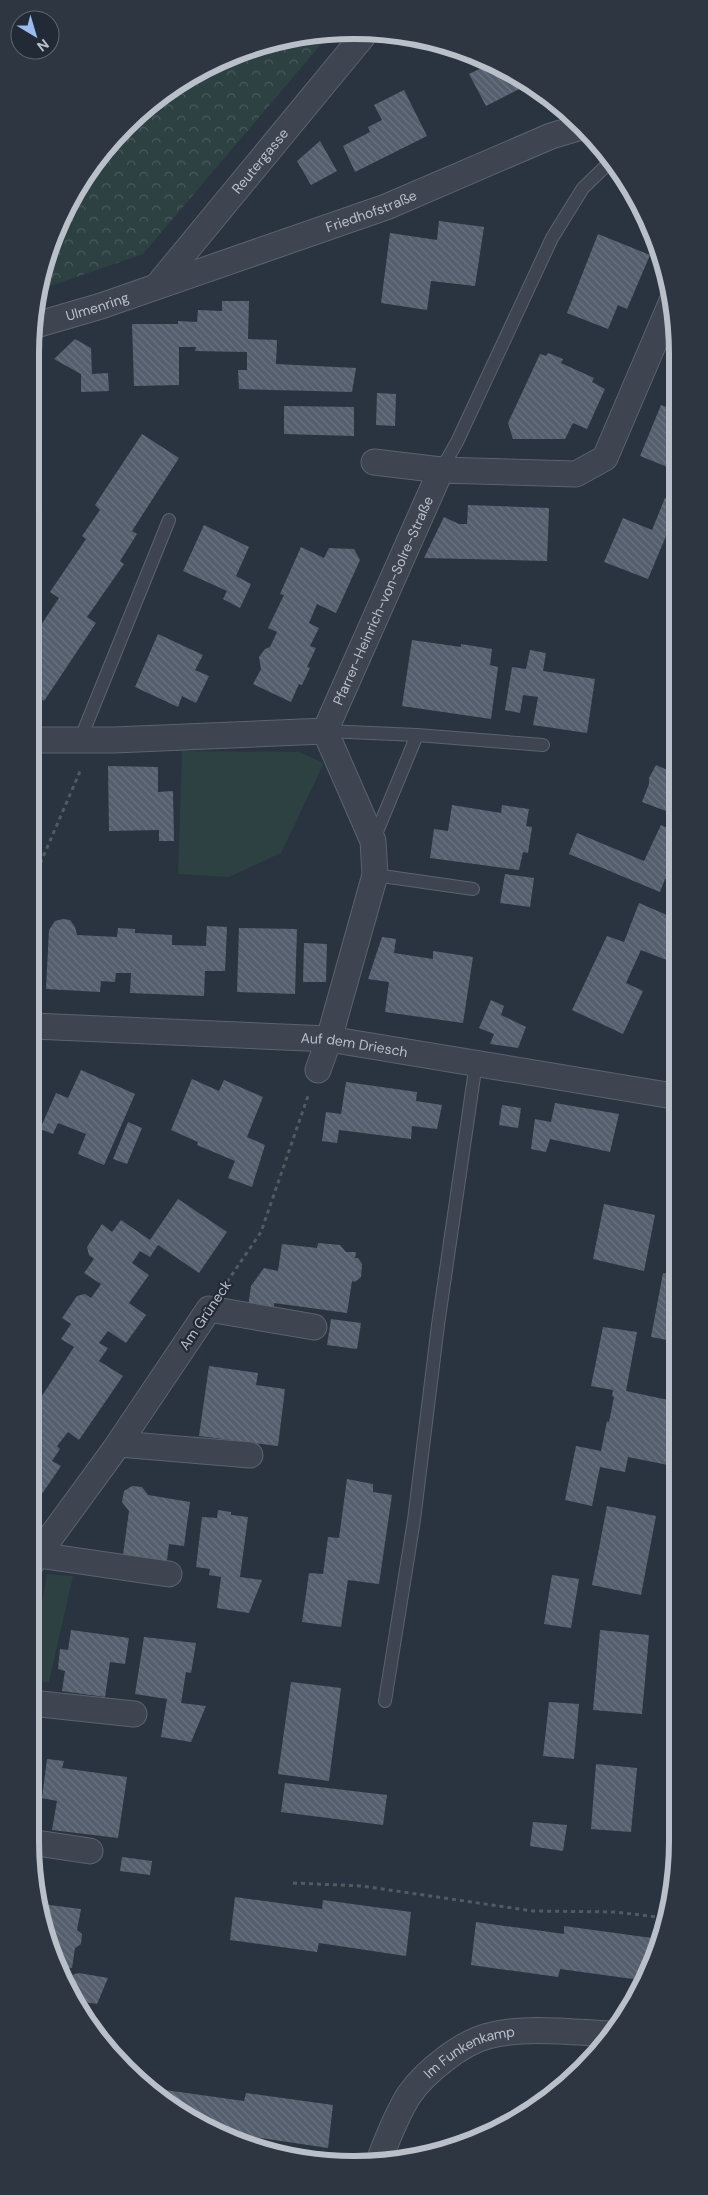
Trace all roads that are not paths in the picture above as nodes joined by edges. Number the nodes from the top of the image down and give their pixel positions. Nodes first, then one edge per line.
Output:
1 (361, 39) edge
2 (575, 129) edge
3 (606, 165) edge
4 (157, 286) junction
5 (667, 313) edge
6 (40, 324) edge
7 (374, 462) dead end
8 (441, 470) junction
9 (169, 520) dead end
10 (325, 731) junction
11 (417, 735) junction
12 (39, 740) edge
13 (86, 740) junction
14 (543, 745) dead end
15 (373, 841) junction
16 (375, 875) junction
17 (473, 889) dead end
18 (39, 1026) edge
19 (329, 1039) junction
20 (476, 1063) junction
21 (318, 1070) road end
22 (669, 1095) edge
23 (314, 1327) dead end
24 (119, 1444) junction
25 (250, 1455) dead end
26 (39, 1553) edge
27 (39, 1561) edge
28 (169, 1574) dead end
29 (385, 1701) dead end
30 (39, 1704) edge
31 (134, 1714) dead end
32 (39, 1843) edge
33 (90, 1851) dead end
34 (603, 2034) edge
35 (381, 2155) edge

1 - 4 street, Reutergasse
2 - 4 street, Friedhofstraße
3 - 8 lane
4 - 6 street, Ulmenring
5 - 8 street
7 - 8 street
8 - 10 street, Pfarrer-Heinrich-von-Solre-Straße
9 - 13 lane
10 - 11 lane
10 - 13 street
10 - 15 street
11 - 14 lane
11 - 15 lane
12 - 13 street
15 - 16 street
16 - 17 lane
16 - 19 street
18 - 19 street, Auf dem Driesch
19 - 20 street, Auf dem Driesch
19 - 21 street
20 - 22 street, Auf dem Driesch
20 - 29 lane
23 - 24 street, Am Grüneck
24 - 25 street
24 - 26 street, Am Grüneck
27 - 28 street
30 - 31 street
32 - 33 street
34 - 35 street, Im Funkenkamp

